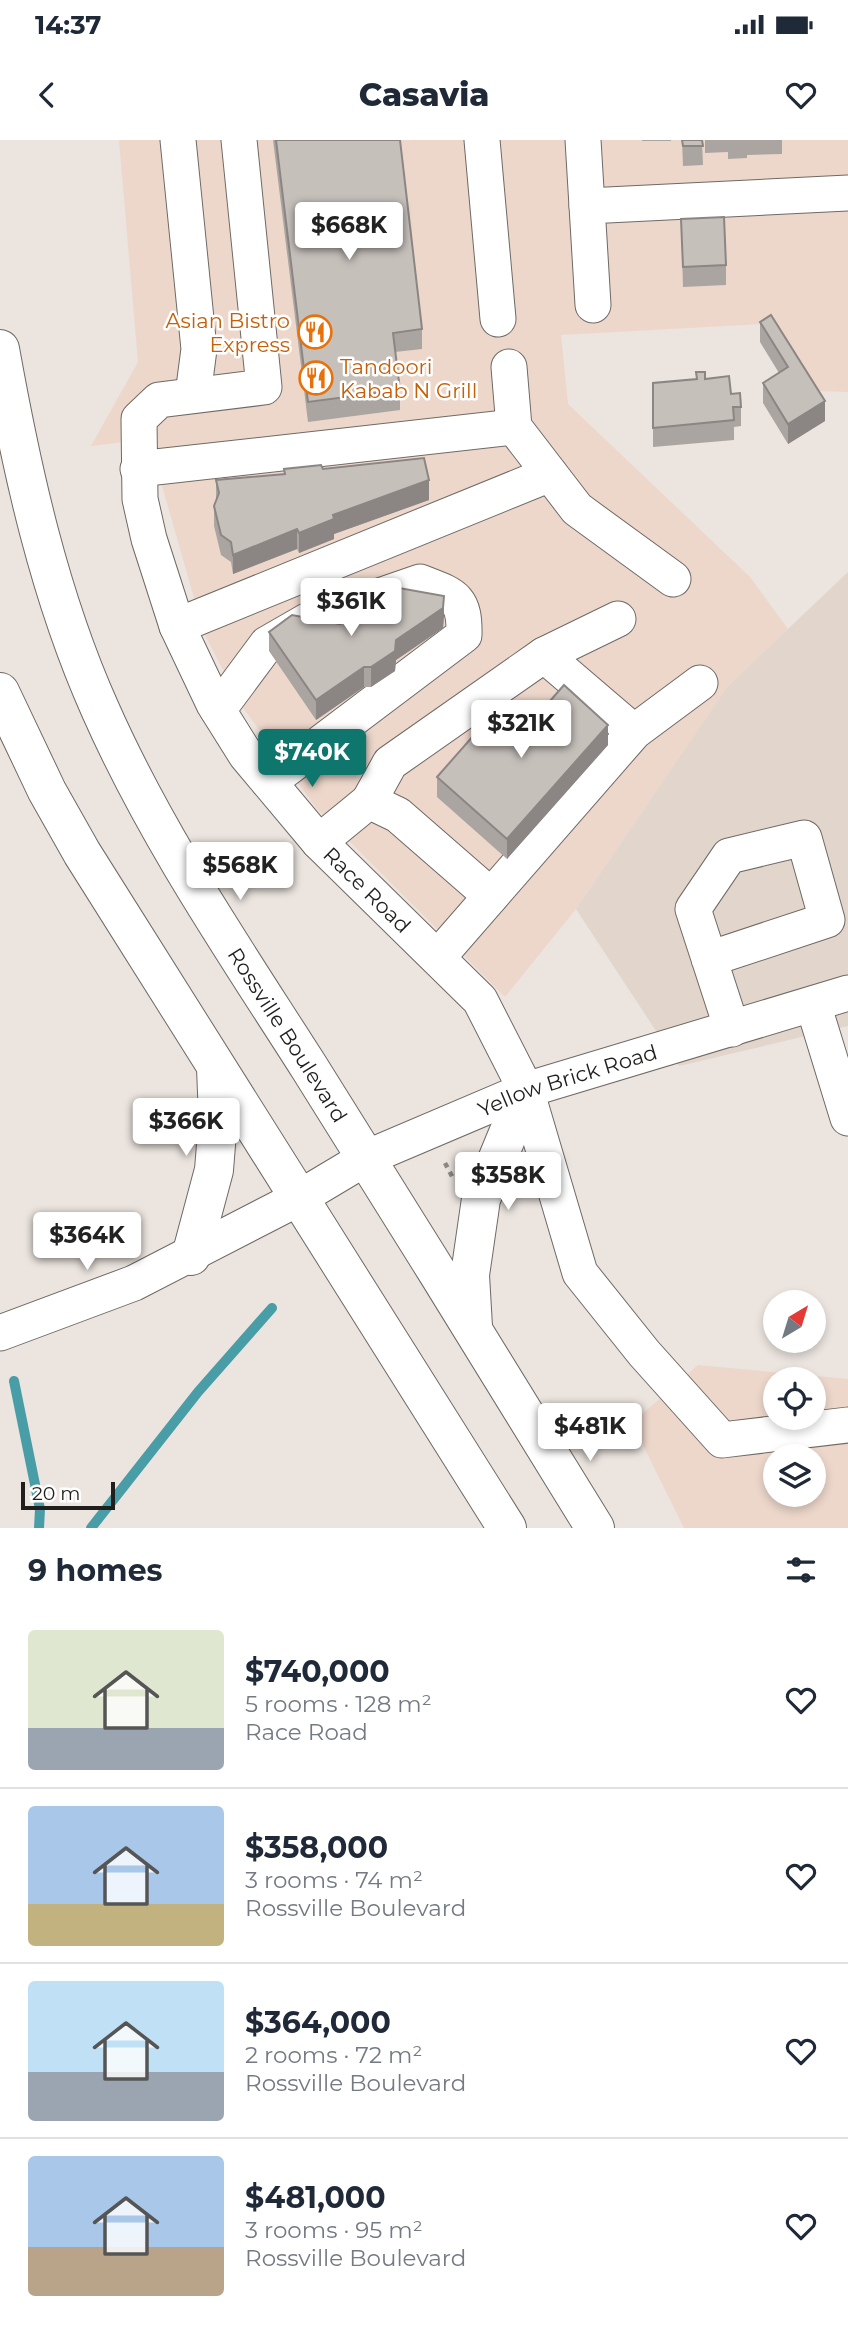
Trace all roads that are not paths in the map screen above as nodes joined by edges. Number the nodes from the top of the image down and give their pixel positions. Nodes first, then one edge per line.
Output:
1 (178, 140) edge
2 (239, 140) edge
3 (482, 140) edge
4 (583, 140) edge
5 (848, 194) edge
6 (587, 206) junction
7 (593, 305) dead end
8 (498, 319) dead end
9 (0, 349) edge
10 (509, 367) dead end
11 (193, 396) junction
12 (514, 427) junction
13 (137, 459) junction
14 (550, 474) junction
15 (673, 579) dead end
16 (618, 619) dead end
17 (177, 626) junction
18 (544, 655) junction
19 (700, 683) dead end
20 (0, 692) edge
21 (218, 710) junction
22 (634, 732) junction
23 (269, 782) junction
24 (369, 801) junction
25 (319, 842) junction
26 (491, 896) junction
27 (438, 957) junction
28 (709, 959) dead end
29 (848, 993) edge
30 (813, 1004) junction
31 (732, 1029) junction
32 (215, 1065) junction
33 (526, 1090) junction
34 (847, 1114) edge
35 (366, 1158) junction
36 (299, 1198) junction
37 (191, 1256) junction
38 (0, 1333) edge
39 (474, 1333) junction
40 (848, 1425) edge
41 (507, 1528) edge
42 (595, 1528) edge

1 - 11 street
2 - 11 street, Race Road
3 - 8 street
4 - 6 street
5 - 6 street
6 - 7 street
9 - 35 main road, Rossville Boulevard
10 - 12 street
11 - 13 street, Race Road
12 - 13 street
12 - 14 street
13 - 17 street, Race Road
14 - 15 street
14 - 17 street
16 - 18 street
17 - 21 street, Race Road
18 - 22 street
18 - 24 street
19 - 22 street
20 - 32 main road
21 - 23 street, Race Road
21 - 23 street
22 - 26 street
23 - 25 street, Race Road
24 - 25 street
24 - 26 street
25 - 27 street, Race Road
26 - 27 street
27 - 33 street, Race Road
28 - 31 street
29 - 30 street, Yellow Brick Road
30 - 31 street, Yellow Brick Road
30 - 34 street
31 - 33 street, Yellow Brick Road
32 - 36 main road
32 - 37 main road
33 - 35 street, Yellow Brick Road
33 - 39 main road
33 - 40 street, Race Road
35 - 36 street, Yellow Brick Road
35 - 39 main road, Rossville Boulevard
36 - 37 street, Yellow Brick Road
36 - 41 main road
37 - 38 street, Yellow Brick Road
39 - 42 main road, Rossville Boulevard

